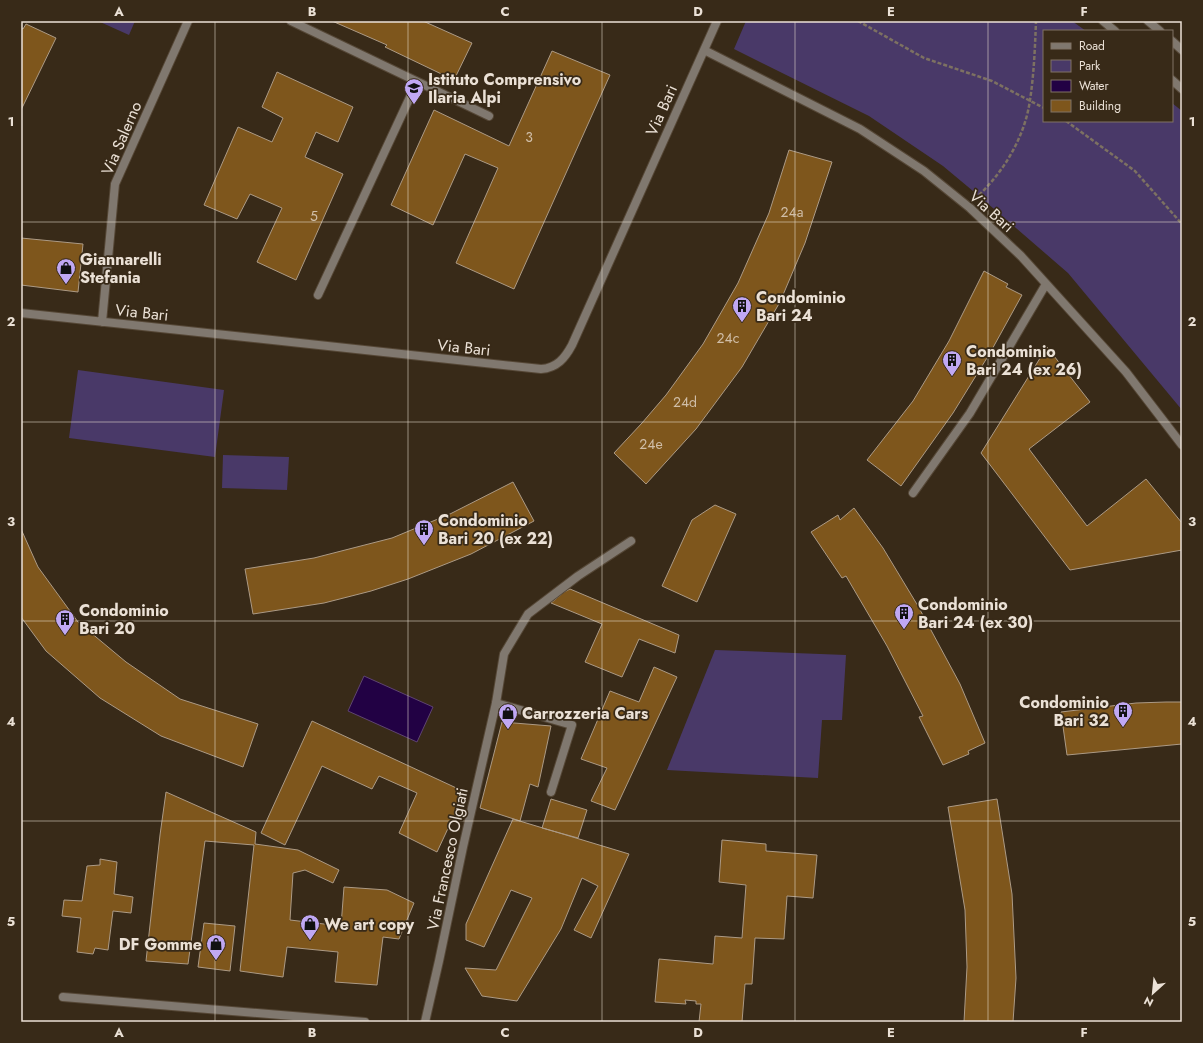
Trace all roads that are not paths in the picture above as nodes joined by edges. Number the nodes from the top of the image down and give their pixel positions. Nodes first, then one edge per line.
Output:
1 (188, 21) edge
2 (291, 21) edge
3 (717, 21) edge
4 (1103, 21) edge
5 (1148, 21) edge
6 (1114, 30) edge
7 (1159, 30) edge
8 (1173, 42) edge
9 (704, 50) junction
10 (1182, 50) edge
11 (1173, 81) edge
12 (417, 82) junction
13 (1182, 89) edge
14 (488, 116) dead end
15 (1046, 284) junction
16 (318, 295) dead end
17 (21, 313) edge
18 (102, 322) junction
19 (1182, 445) edge
20 (913, 493) dead end
21 (630, 541) dead end
22 (496, 703) junction
23 (551, 792) dead end
24 (63, 997) dead end
25 (365, 1022) edge
26 (425, 1022) edge

1 - 18 street, Via Salerno
2 - 12 street
3 - 9 street, Via Bari
4 - 6 street
5 - 7 street
8 - 10 street
9 - 15 street, Via Bari
9 - 18 street, Via Bari
11 - 13 street
12 - 14 street
12 - 16 street
15 - 19 street, Via Bari
15 - 20 street
17 - 18 street, Via Bari
21 - 22 street, Via Francesco Olgiati
22 - 23 street
22 - 26 street, Via Francesco Olgiati
24 - 25 street

